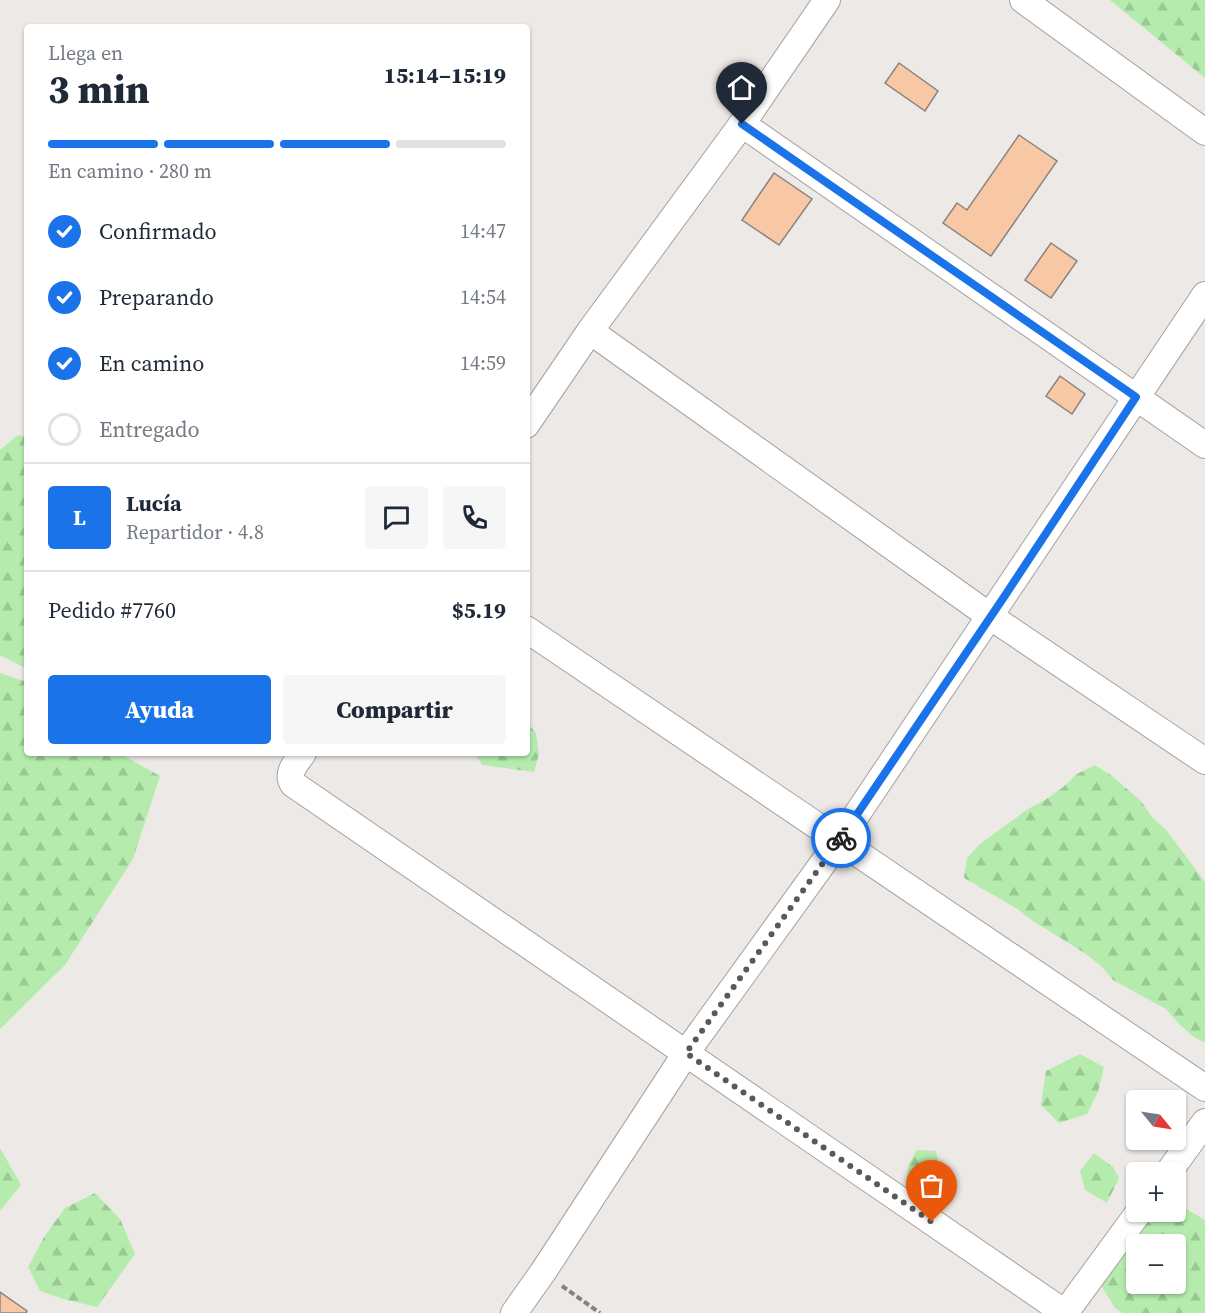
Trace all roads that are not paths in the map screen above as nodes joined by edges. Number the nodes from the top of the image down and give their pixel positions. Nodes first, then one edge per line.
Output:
1 (827, 0) edge
2 (1023, 0) edge
3 (742, 124) junction
4 (1205, 132) edge
5 (1205, 295) edge
6 (590, 331) junction
7 (1136, 397) junction
8 (530, 419) edge
9 (1205, 445) edge
10 (991, 617) junction
11 (530, 632) edge
12 (301, 756) edge
13 (1205, 761) edge
14 (839, 841) junction
15 (686, 1053) junction
16 (1205, 1088) edge
17 (1205, 1122) edge
18 (1176, 1162) edge
19 (1132, 1222) edge
20 (514, 1313) edge
21 (1065, 1313) edge

1 - 3 street
2 - 4 street
3 - 6 street
3 - 7 street
5 - 7 street
6 - 8 street
6 - 10 street
7 - 9 street
7 - 10 street
10 - 13 street
10 - 14 street
11 - 14 street
12 - 15 street
14 - 15 street
14 - 16 street
15 - 20 street
15 - 21 street
17 - 18 street
19 - 21 street

